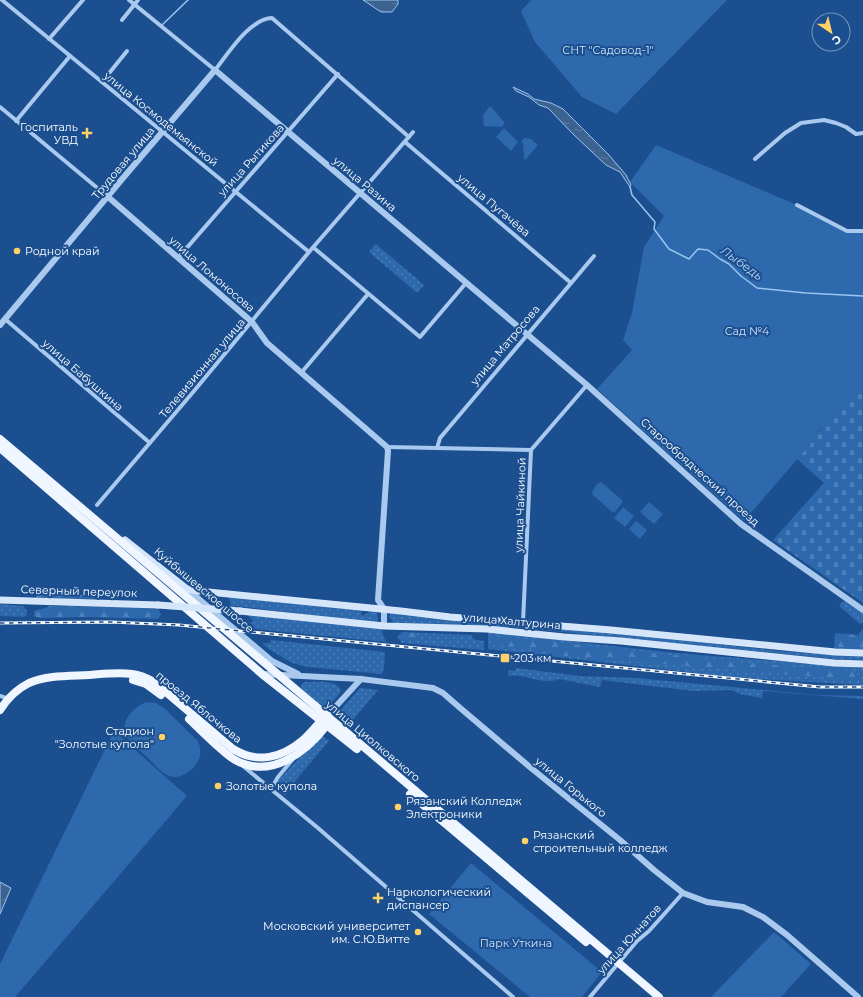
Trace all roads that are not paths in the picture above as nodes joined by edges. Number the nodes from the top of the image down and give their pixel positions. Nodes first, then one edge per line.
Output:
1 (84, 0) edge
2 (129, 0) edge
3 (138, 0) edge
4 (2, 1) edge
5 (134, 5) junction
6 (122, 20) dead end
7 (49, 40) junction
8 (127, 51) dead end
9 (70, 56) junction
10 (215, 70) junction
11 (338, 74) junction
12 (102, 82) junction
13 (0, 107) edge
14 (16, 121) junction
15 (162, 132) junction
16 (289, 132) junction
17 (413, 132) dead end
18 (863, 133) edge
19 (409, 137) junction
20 (405, 142) junction
21 (755, 159) dead end
22 (235, 191) junction
23 (361, 193) junction
24 (107, 196) junction
25 (797, 205) dead end
26 (863, 231) edge
27 (314, 248) junction
28 (309, 252) junction
29 (594, 256) dead end
30 (178, 258) junction
31 (466, 283) junction
32 (571, 283) junction
33 (368, 294) junction
34 (5, 320) junction
35 (252, 322) junction
36 (0, 325) edge
37 (526, 335) junction
38 (301, 373) junction
39 (587, 386) junction
40 (0, 439) edge
41 (150, 443) junction
42 (387, 446) junction
43 (0, 448) edge
44 (437, 448) junction
45 (531, 450) junction
46 (97, 505) dead end
47 (95, 518) junction
48 (144, 566) junction
49 (187, 589) junction
50 (0, 600) edge
51 (158, 604) joint
52 (384, 609) junction
53 (863, 610) edge
54 (522, 622) junction
55 (384, 626) junction
56 (863, 653) edge
57 (863, 664) edge
58 (262, 674) junction
59 (277, 674) junction
60 (301, 675) junction
61 (361, 679) junction
62 (0, 696) edge
63 (9, 699) junction
64 (0, 710) edge
65 (325, 721) junction
66 (298, 754) junction
67 (235, 760) junction
68 (271, 790) junction
69 (683, 893) junction
70 (616, 964) junction
71 (513, 997) edge
72 (590, 997) edge
73 (651, 997) edge
74 (659, 997) edge
75 (858, 997) edge

1 - 7 street
2 - 5 street, улица Разина
3 - 5 street
4 - 7 street, улица Космодемьянской
5 - 6 street
5 - 10 street, улица Разина
7 - 9 street, улица Космодемьянской
8 - 12 street
9 - 12 street, улица Космодемьянской
9 - 14 street
10 - 11 street, Трудовая улица
10 - 15 street, Трудовая улица
10 - 16 street, улица Разина
11 - 16 street, улица Рытикова
11 - 19 street
12 - 15 street, улица Космодемьянской
13 - 14 street, улица Ломоносова
14 - 24 street, улица Ломоносова
15 - 22 street, улица Космодемьянской
15 - 24 street, Трудовая улица
16 - 22 street, улица Рытикова
16 - 23 street, улица Разина
17 - 19 street, Телевизионная улица
18 - 21 street
19 - 20 street, Телевизионная улица
20 - 23 street, Телевизионная улица
20 - 32 street, улица Пугачёва
22 - 28 street, улица Космодемьянской
22 - 30 street, улица Рытикова
23 - 27 street, Телевизионная улица
23 - 31 street, улица Разина
24 - 30 street, улица Ломоносова
24 - 34 street, Трудовая улица
25 - 26 street
27 - 28 street, Телевизионная улица
27 - 33 street
28 - 35 street, Телевизионная улица
29 - 32 street, улица Матросова
30 - 35 street, улица Ломоносова
31 - 33 street
31 - 37 street, улица Разина
32 - 37 street, улица Матросова
33 - 38 street
34 - 36 street, Трудовая улица
34 - 41 street, улица Бабушкина
35 - 38 street, улица Ломоносова
35 - 41 street, Телевизионная улица
37 - 39 street, улица Разина
37 - 44 street, улица Матросова
38 - 42 street, улица Ломоносова
39 - 45 street, улица Чайкиной
39 - 53 street, Старообрядческий проезд
40 - 47 main road, Куйбышевское шоссе
41 - 46 street, Телевизионная улица
42 - 44 street
42 - 52 street
43 - 48 main road
44 - 45 street
45 - 54 street, улица Чайкиной
47 - 48 main road, Куйбышевское шоссе
47 - 49 main road, Куйбышевское шоссе
48 - 58 main road, улица Циолковского
48 - 59 main road, улица Циолковского
49 - 52 main road, улица Халтурина
49 - 60 street, Куйбышевское шоссе
50 - 51 main road, Северный переулок
51 - 55 main road, улица Халтурина, bridge
52 - 54 main road, улица Халтурина
52 - 55 street
54 - 56 main road, улица Халтурина
55 - 57 main road, улица Халтурина
58 - 59 street, улица Горького
58 - 65 main road, улица Циолковского
59 - 60 street, улица Горького
59 - 65 main road, улица Циолковского
60 - 61 street, улица Горького
61 - 65 street
61 - 69 street, улица Горького
62 - 63 street
63 - 64 main road, проезд Яблочкова
63 - 65 main road, проезд Яблочкова
63 - 67 main road, проезд Яблочкова
65 - 66 main road, проезд Яблочкова
65 - 70 main road, улица Циолковского
66 - 67 main road, проезд Яблочкова
66 - 68 street, проезд Яблочкова
67 - 68 street, проезд Яблочкова
68 - 71 street, проезд Яблочкова
69 - 70 street, улица Юннатов
69 - 75 street, улица Горького
70 - 72 street, улица Юннатов
70 - 73 main road, улица Циолковского
70 - 74 main road, улица Циолковского

